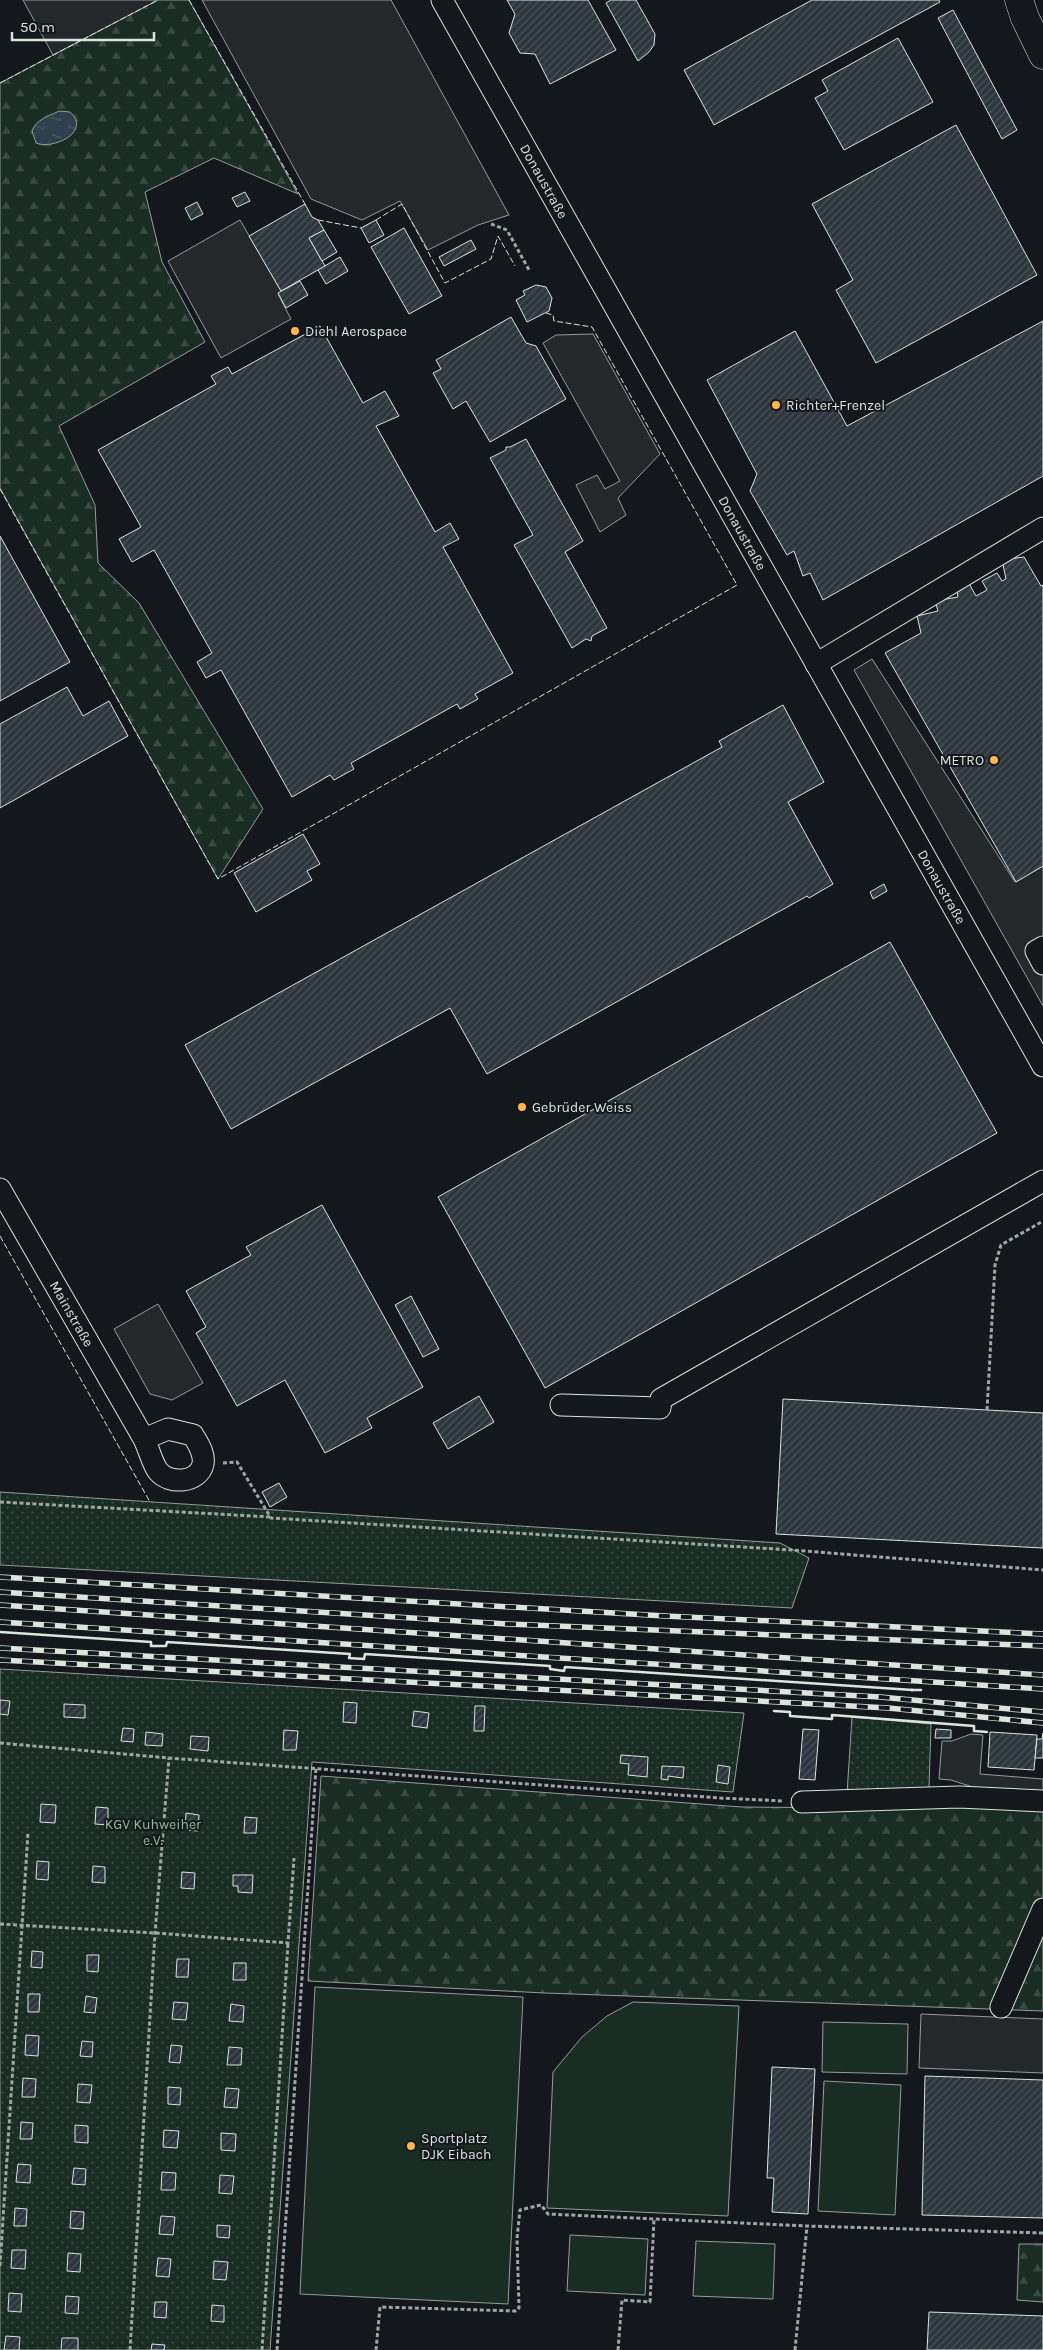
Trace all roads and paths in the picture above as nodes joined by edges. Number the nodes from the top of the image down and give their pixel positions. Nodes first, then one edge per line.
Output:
1 (442, 0) edge
2 (1019, 0) edge
3 (1035, 0) edge
4 (1043, 14) edge
5 (1043, 55) edge
6 (491, 224) dead end
7 (529, 270) dead end
8 (1043, 528) edge
9 (816, 664) junction
10 (1043, 947) edge
11 (1043, 964) edge
12 (1043, 1066) edge
13 (1043, 1181) edge
14 (0, 1189) edge
15 (1043, 1221) edge
16 (561, 1405) dead end
17 (987, 1410) dead end
18 (144, 1439) junction
19 (203, 1466) junction
20 (0, 1502) edge
21 (271, 1518) junction
22 (1043, 1570) edge
23 (0, 1744) edge
24 (169, 1758) junction
25 (316, 1768) junction
26 (1043, 1801) edge
27 (802, 1802) joint
28 (28, 1833) dead end
29 (294, 1858) dead end
30 (1043, 1909) edge
31 (0, 1924) edge
32 (22, 1926) junction
33 (154, 1932) junction
34 (288, 1943) junction
35 (1001, 2008) dead end
36 (654, 2219) junction
37 (807, 2226) junction
38 (1043, 2233) edge
39 (0, 2266) edge
40 (130, 2350) edge
41 (262, 2350) edge
42 (277, 2350) edge
43 (376, 2350) edge
44 (618, 2350) edge
45 (795, 2350) edge

1 - 9 street, Donaustraße
2 - 5 highway
3 - 4 highway
6 - 7 path
8 - 9 street
9 - 12 street, Donaustraße
10 - 11 street
13 - 16 street
14 - 18 street, Mainstraße
15 - 17 path
18 - 19 street
18 - 19 street
19 - 21 path
20 - 21 path
21 - 22 path
23 - 24 path
24 - 25 path
24 - 33 path
25 - 27 path
25 - 42 path
26 - 27 street
28 - 32 path
29 - 34 path
30 - 35 street
31 - 32 path
32 - 33 path
32 - 39 path
33 - 34 path
33 - 40 path
34 - 41 path
36 - 37 path
36 - 43 path
36 - 44 path
37 - 38 path
37 - 45 path

